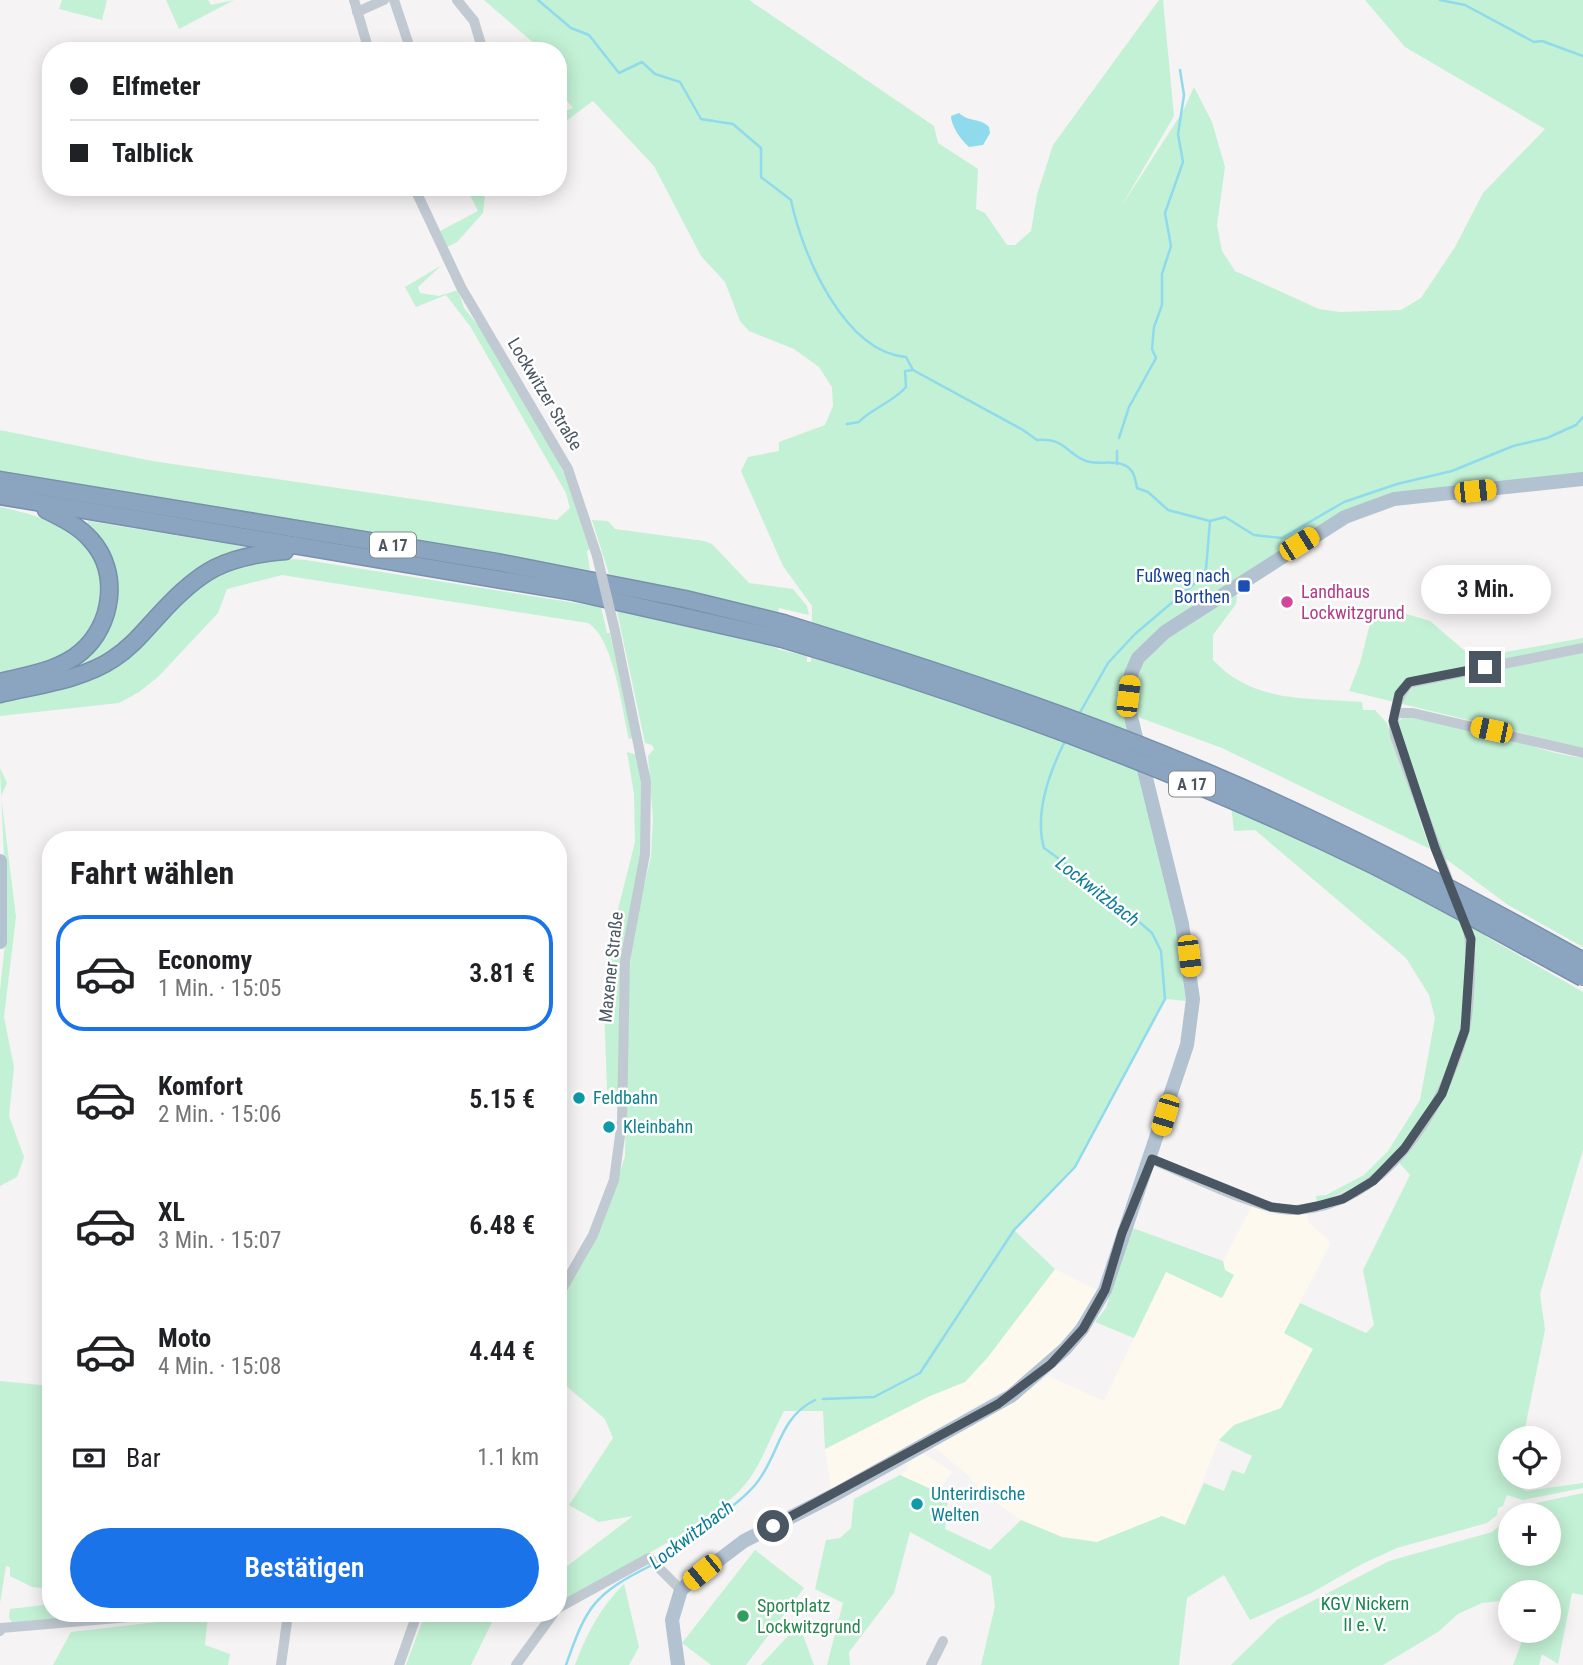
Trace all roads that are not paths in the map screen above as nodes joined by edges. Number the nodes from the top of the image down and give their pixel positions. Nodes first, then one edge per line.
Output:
1 (354, 0) edge
2 (384, 0) edge
3 (394, 0) edge
4 (457, 0) edge
5 (357, 12) junction
6 (366, 42) edge
7 (408, 42) edge
8 (481, 42) edge
9 (418, 196) edge
10 (1583, 479) edge
11 (0, 480) edge
12 (0, 496) edge
13 (24, 501) junction
14 (312, 548) junction
15 (615, 631) joint
16 (781, 631) junction
17 (1583, 648) edge
18 (0, 682) edge
19 (0, 694) edge
20 (1397, 713) junction
21 (1583, 753) edge
22 (0, 861) edge
23 (0, 942) edge
24 (1583, 961) edge
25 (1583, 978) edge
26 (1152, 1159) junction
27 (567, 1280) edge
28 (681, 1590) junction
29 (567, 1603) edge
30 (83, 1622) edge
31 (287, 1622) edge
32 (414, 1622) edge
33 (547, 1622) edge
34 (1, 1630) edge
35 (943, 1641) dead end
36 (281, 1665) edge
37 (399, 1665) edge
38 (516, 1665) edge
39 (678, 1665) edge
40 (931, 1665) edge

1 - 5 street
2 - 5 street
3 - 7 street
4 - 8 street
5 - 6 street
9 - 15 street, Lockwitzer Straße, bridge
10 - 26 main road
11 - 16 highway, A 17
12 - 13 highway, A 17
13 - 14 highway, A 17
13 - 18 highway
14 - 16 highway, A 17
14 - 19 highway
15 - 27 street, Maxener Straße
16 - 24 highway, A 17, bridge
16 - 25 highway, A 17, bridge
17 - 20 street
20 - 21 street
20 - 26 street
22 - 23 main road
26 - 28 main road
28 - 29 street
28 - 39 main road
30 - 34 street
31 - 36 street
32 - 37 street
33 - 38 street
35 - 40 street

